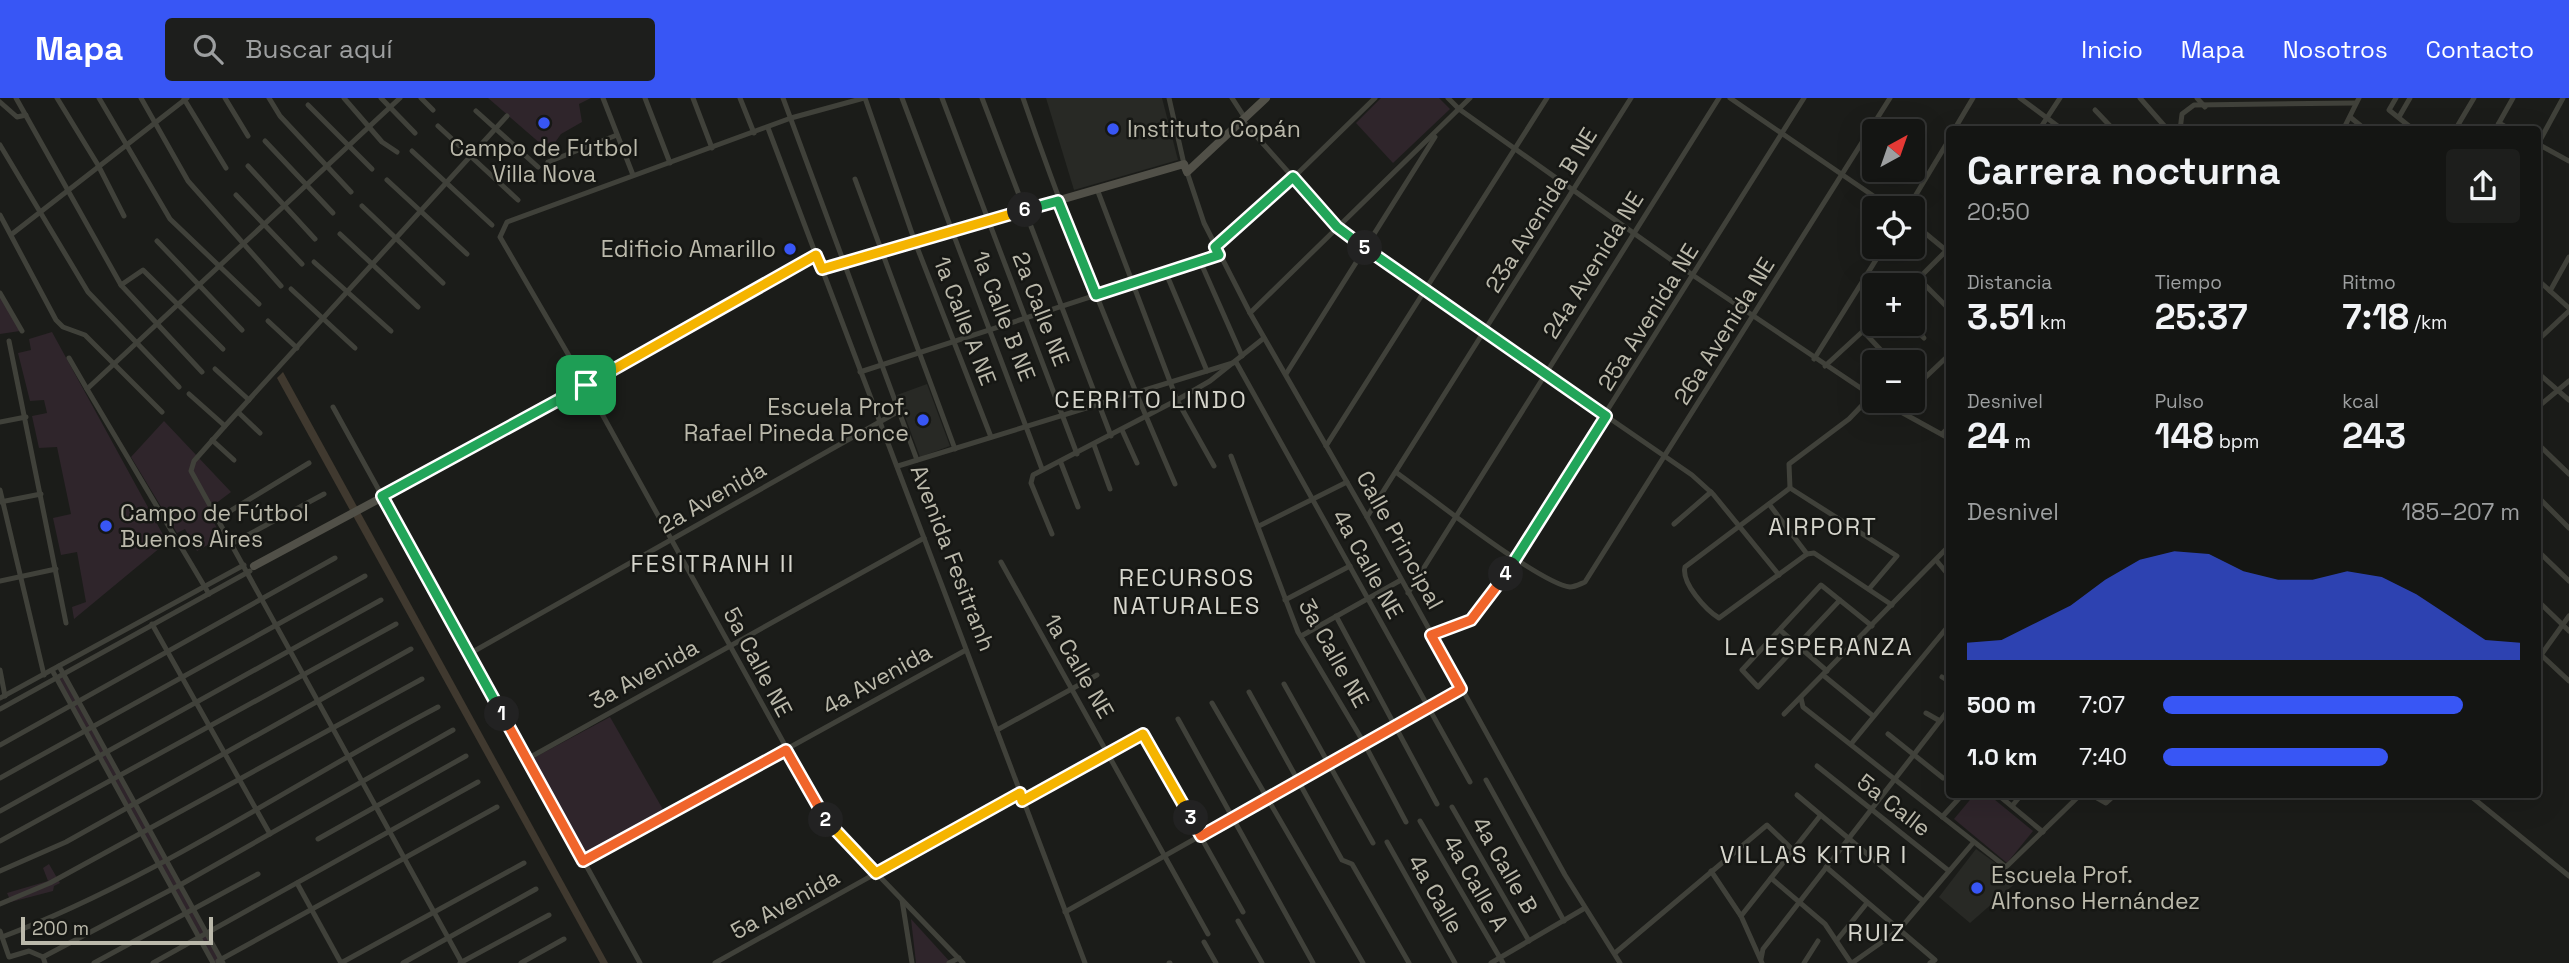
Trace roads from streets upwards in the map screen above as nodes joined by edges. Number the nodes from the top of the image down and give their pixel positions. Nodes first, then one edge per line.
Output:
1 (16, 98) edge
2 (57, 98) edge
3 (99, 98) edge
4 (141, 98) edge
5 (225, 98) edge
6 (269, 98) edge
7 (344, 98) edge
8 (381, 98) edge
9 (400, 98) edge
10 (421, 98) edge
11 (603, 98) edge
12 (645, 98) edge
13 (693, 98) edge
14 (740, 98) edge
15 (783, 98) edge
16 (864, 98) edge
17 (902, 98) edge
18 (942, 98) edge
19 (982, 98) edge
20 (1023, 98) edge
21 (1169, 98) edge
22 (1232, 98) edge
23 (1266, 98) edge
24 (1374, 98) edge
25 (1448, 98) edge
26 (1470, 98) edge
27 (1546, 98) edge
28 (1630, 98) edge
29 (1719, 98) edge
30 (1730, 98) edge
31 (1804, 98) edge
32 (1890, 98) edge
33 (1973, 98) edge
34 (2020, 98) edge
35 (2060, 98) edge
36 (2140, 98) edge
37 (2196, 98) edge
38 (2396, 98) edge
39 (2410, 98) edge
40 (2474, 98) edge
41 (2513, 98) edge
42 (2563, 98) edge
43 (185, 99) edge
44 (2261, 100) edge
45 (2357, 100) edge
46 (0, 102) edge
47 (308, 105) dead end
48 (2205, 107) junction
49 (390, 108) junction
50 (1458, 109) junction
51 (433, 110) dead end
52 (2095, 110) dead end
53 (476, 111) dead end
54 (26, 115) junction
55 (507, 116) dead end
56 (2048, 117) junction
57 (2399, 117) junction
58 (791, 118) junction
59 (1243, 119) junction
60 (2353, 119) junction
61 (155, 122) junction
62 (2499, 123) junction
63 (438, 126) dead end
64 (1956, 126) edge
65 (2042, 126) edge
66 (2058, 126) edge
67 (2110, 126) edge
68 (2164, 126) edge
69 (2180, 126) edge
70 (2347, 126) edge
71 (2356, 126) edge
72 (2362, 126) edge
73 (2409, 126) edge
74 (2457, 126) edge
75 (2497, 126) edge
76 (2504, 126) edge
77 (370, 127) junction
78 (768, 128) junction
79 (1441, 128) junction
80 (496, 129) junction
81 (415, 133) dead end
82 (754, 133) junction
83 (617, 135) junction
84 (1782, 135) junction
85 (248, 136) dead end
86 (2541, 138) edge
87 (265, 141) dead end
88 (126, 143) junction
89 (0, 145) edge
90 (1946, 145) edge
91 (349, 146) junction
92 (2541, 146) edge
93 (712, 148) junction
94 (1513, 148) junction
95 (412, 151) dead end
96 (397, 152) dead end
97 (472, 156) junction
98 (2569, 161) edge
99 (548, 162) dead end
100 (670, 163) junction
101 (98, 164) junction
102 (248, 166) dead end
103 (327, 166) junction
104 (538, 167) dead end
105 (226, 168) dead end
106 (1185, 168) junction
107 (372, 169) dead end
108 (633, 175) junction
109 (1843, 175) junction
110 (1293, 177) junction
111 (855, 179) dead end
112 (387, 180) dead end
113 (446, 184) junction
114 (305, 185) junction
115 (68, 187) junction
116 (1097, 189) junction
117 (1573, 191) junction
118 (351, 192) dead end
119 (236, 195) dead end
120 (1874, 196) edge
121 (1915, 196) edge
122 (518, 200) dead end
123 (1058, 201) junction
124 (284, 205) junction
125 (362, 206) dead end
126 (1025, 210) junction
127 (39, 211) junction
128 (420, 212) junction
129 (333, 213) dead end
130 (0, 215) edge
131 (124, 216) dead end
132 (988, 220) junction
133 (263, 224) junction
134 (492, 225) dead end
135 (1337, 227) junction
136 (952, 231) junction
137 (12, 233) junction
138 (1925, 233) edge
139 (340, 234) dead end
140 (1634, 234) junction
141 (316, 239) dead end
142 (397, 239) junction
143 (157, 241) dead end
144 (915, 242) junction
145 (242, 245) junction
146 (1215, 247) junction
147 (1366, 248) junction
148 (1946, 249) edge
149 (882, 251) junction
150 (1946, 253) edge
151 (467, 254) dead end
152 (816, 255) junction
153 (1219, 255) junction
154 (2569, 257) edge
155 (1876, 259) edge
156 (1200, 261) junction
157 (314, 262) dead end
158 (844, 262) junction
159 (302, 264) dead end
160 (221, 265) junction
161 (373, 265) junction
162 (822, 269) junction
163 (1166, 272) junction
164 (1925, 273) edge
165 (1694, 276) junction
166 (443, 283) dead end
167 (2541, 283) edge
168 (1132, 284) junction
169 (121, 285) junction
170 (199, 285) junction
171 (1925, 285) edge
172 (281, 286) dead end
173 (291, 289) dead end
174 (2550, 291) junction
175 (347, 292) junction
176 (1426, 292) junction
177 (0, 293) edge
178 (1096, 295) junction
179 (259, 304) dead end
180 (178, 305) junction
181 (1946, 306) edge
182 (418, 307) dead end
183 (1061, 307) junction
184 (2569, 309) edge
185 (10, 311) junction
186 (0, 312) edge
187 (1250, 313) junction
188 (1754, 316) junction
189 (1025, 318) junction
190 (323, 319) junction
191 (268, 321) dead end
192 (159, 324) junction
193 (242, 330) dead end
194 (990, 330) junction
195 (22, 331) dead end
196 (391, 331) dead end
197 (1486, 332) junction
198 (1862, 332) edge
199 (1868, 336) edge
200 (1264, 338) junction
201 (2541, 338) edge
202 (9, 341) dead end
203 (955, 341) junction
204 (137, 345) junction
205 (297, 348) junction
206 (355, 348) dead end
207 (223, 349) dead end
208 (1881, 350) edge
209 (920, 353) junction
210 (1242, 356) junction
211 (69, 358) dead end
212 (1946, 358) edge
213 (1814, 359) junction
214 (1236, 362) junction
215 (116, 365) junction
216 (882, 365) junction
217 (1825, 366) junction
218 (215, 369) dead end
219 (1207, 371) junction
220 (202, 372) dead end
221 (860, 372) junction
222 (1286, 374) junction
223 (1545, 374) junction
224 (2541, 376) edge
225 (1925, 378) edge
226 (2569, 381) edge
227 (1170, 382) junction
228 (586, 385) junction
229 (180, 387) dead end
230 (86, 389) junction
231 (1862, 389) edge
232 (2558, 391) junction
233 (1135, 393) junction
234 (189, 394) dead end
235 (1177, 400) junction
236 (2569, 400) edge
237 (249, 401) junction
238 (1097, 404) junction
239 (2541, 405) edge
240 (332, 407) dead end
241 (1862, 407) edge
242 (899, 411) junction
243 (162, 412) dead end
244 (238, 412) junction
245 (1902, 413) edge
246 (1063, 415) junction
247 (1606, 416) junction
248 (26, 417) junction
249 (1145, 418) junction
250 (0, 422) edge
251 (880, 422) junction
252 (225, 426) junction
253 (1027, 426) junction
254 (1122, 430) junction
255 (1946, 430) edge
256 (260, 433) dead end
257 (1942, 435) junction
258 (1111, 436) junction
259 (991, 437) junction
260 (1946, 437) edge
261 (212, 440) junction
262 (1094, 445) junction
263 (1326, 446) junction
264 (2541, 447) edge
265 (955, 449) junction
266 (1077, 454) junction
267 (1231, 456) dead end
268 (1666, 456) junction
269 (234, 460) dead end
270 (917, 460) junction
271 (309, 463) dead end
272 (1060, 463) junction
273 (1138, 463) dead end
274 (1213, 466) dead end
275 (898, 467) junction
276 (1042, 469) junction
277 (1397, 472) junction
278 (2569, 474) edge
279 (1347, 482) junction
280 (1175, 484) dead end
281 (1790, 488) junction
282 (1110, 489) dead end
283 (0, 490) edge
284 (1711, 492) junction
285 (41, 494) junction
286 (324, 494) dead end
287 (382, 496) junction
288 (1312, 499) junction
289 (2541, 500) edge
290 (1, 502) edge
291 (1769, 504) junction
292 (1078, 507) dead end
293 (1456, 515) junction
294 (1367, 517) junction
295 (217, 519) junction
296 (1674, 524) dead end
297 (1259, 526) junction
298 (1740, 526) junction
299 (2569, 528) edge
300 (1052, 534) dead end
301 (924, 538) junction
302 (672, 540) junction
303 (231, 544) junction
304 (1946, 549) edge
305 (1807, 554) junction
306 (2541, 554) edge
307 (335, 558) dead end
308 (1516, 558) junction
309 (1936, 560) junction
310 (1001, 562) dead end
311 (243, 565) junction
312 (254, 566) junction
313 (1350, 566) junction
314 (55, 569) junction
315 (1946, 572) edge
316 (248, 573) junction
317 (1779, 575) junction
318 (365, 576) dead end
319 (19, 577) junction
320 (1401, 580) junction
321 (0, 581) edge
322 (2569, 581) edge
323 (205, 586) junction
324 (1869, 589) junction
325 (209, 594) junction
326 (1408, 594) junction
327 (1368, 598) junction
328 (263, 600) junction
329 (380, 600) dead end
330 (1285, 600) junction
331 (1840, 600) junction
332 (2541, 604) edge
333 (1892, 605) junction
334 (2569, 616) edge
335 (1336, 617) junction
336 (66, 623) dead end
337 (152, 624) junction
338 (396, 624) dead end
339 (277, 625) junction
340 (2563, 625) junction
341 (1872, 626) junction
342 (1946, 629) edge
343 (1780, 630) junction
344 (2569, 631) edge
345 (1303, 635) junction
346 (1431, 635) junction
347 (1797, 645) junction
348 (730, 646) junction
349 (290, 649) junction
350 (411, 649) dead end
351 (967, 650) junction
352 (167, 652) junction
353 (2541, 652) edge
354 (469, 654) junction
355 (2541, 656) edge
356 (59, 666) junction
357 (0, 670) edge
358 (52, 670) junction
359 (63, 673) junction
360 (1825, 673) junction
361 (1097, 674) dead end
362 (44, 675) junction
363 (304, 675) junction
364 (182, 677) junction
365 (1942, 677) dead end
366 (56, 678) junction
367 (422, 679) dead end
368 (1946, 680) edge
369 (2569, 681) edge
370 (1284, 684) dead end
371 (1072, 688) junction
372 (1461, 689) junction
373 (1249, 692) dead end
374 (3, 697) edge
375 (1801, 698) junction
376 (319, 700) junction
377 (78, 702) junction
378 (196, 702) junction
379 (1212, 703) dead end
380 (71, 706) junction
381 (438, 707) dead end
382 (1428, 707) junction
383 (0, 709) edge
384 (1926, 713) dead end
385 (1946, 713) edge
386 (1784, 714) dead end
387 (1873, 716) junction
388 (1178, 719) dead end
389 (1940, 721) junction
390 (1395, 726) junction
391 (334, 727) junction
392 (93, 728) junction
393 (209, 728) junction
394 (453, 730) dead end
395 (997, 730) junction
396 (85, 732) junction
397 (1888, 734) dead end
398 (1364, 743) junction
399 (1851, 744) junction
400 (0, 745) edge
401 (786, 750) junction
402 (107, 752) junction
403 (223, 753) junction
404 (1109, 753) junction
405 (346, 755) junction
406 (1913, 755) junction
407 (466, 756) dead end
408 (99, 757) junction
409 (527, 759) junction
410 (1328, 763) junction
411 (1817, 766) dead end
412 (0, 778) edge
413 (120, 778) junction
414 (1943, 778) dead end
415 (1896, 779) junction
416 (238, 780) junction
417 (1299, 780) junction
418 (1486, 780) dead end
419 (113, 782) junction
420 (478, 782) dead end
421 (1470, 782) dead end
422 (360, 783) junction
423 (1020, 793) junction
424 (1797, 795) dead end
425 (1959, 798) edge
426 (2002, 798) edge
427 (2019, 798) edge
428 (2077, 798) edge
429 (2097, 798) edge
430 (2112, 798) edge
431 (2473, 798) edge
432 (1266, 799) junction
433 (1022, 801) junction
434 (134, 802) junction
435 (1437, 804) dead end
436 (2012, 806) junction
437 (127, 807) junction
438 (497, 807) dead end
439 (1452, 807) dead end
440 (255, 808) junction
441 (374, 808) junction
442 (1871, 809) junction
443 (0, 811) edge
444 (1820, 816) junction
445 (1233, 817) junction
446 (1942, 817) junction
447 (1420, 821) dead end
448 (1406, 822) dead end
449 (149, 829) junction
450 (388, 832) junction
451 (2043, 832) junction
452 (141, 833) junction
453 (270, 834) junction
454 (1201, 836) junction
455 (318, 839) dead end
456 (1848, 839) junction
457 (0, 841) edge
458 (1387, 842) dead end
459 (1373, 843) dead end
460 (1973, 843) junction
461 (1793, 850) junction
462 (1166, 855) junction
463 (404, 856) junction
464 (165, 859) junction
465 (583, 861) junction
466 (158, 863) junction
467 (524, 863) dead end
468 (1826, 867) junction
469 (0, 871) edge
470 (1711, 871) junction
471 (1949, 871) junction
472 (876, 873) junction
473 (258, 874) dead end
474 (2569, 876) edge
475 (1771, 878) junction
476 (297, 883) junction
477 (180, 884) junction
478 (173, 888) junction
479 (536, 889) dead end
480 (902, 900) junction
481 (1923, 901) junction
482 (1800, 902) junction
483 (1867, 903) junction
484 (0, 904) edge
485 (1585, 908) junction
486 (193, 909) junction
487 (312, 909) junction
488 (1065, 912) junction
489 (1243, 912) dead end
490 (186, 913) junction
491 (435, 914) junction
492 (549, 915) dead end
493 (1741, 916) junction
494 (1238, 921) dead end
495 (1564, 921) junction
496 (1899, 930) junction
497 (1, 934) edge
498 (207, 934) junction
499 (1208, 934) dead end
500 (200, 938) junction
501 (449, 939) junction
502 (564, 939) dead end
503 (1837, 940) junction
504 (1529, 941) junction
505 (1204, 942) dead end
506 (1818, 942) dead end
507 (1759, 949) junction
508 (1615, 953) junction
509 (44, 960) edge
510 (1501, 960) edge
511 (222, 961) edge
512 (961, 961) edge
513 (1761, 961) edge
514 (1933, 962) edge
515 (94, 963) edge
516 (153, 963) edge
517 (213, 963) edge
518 (341, 963) edge
519 (403, 963) edge
520 (461, 963) edge
521 (521, 963) edge
522 (640, 963) edge
523 (715, 963) edge
524 (912, 963) edge
525 (948, 963) edge
526 (1085, 963) edge
527 (1216, 963) edge
528 (1262, 963) edge
529 (1313, 963) edge
530 (1363, 963) edge
531 (1409, 963) edge
532 (1455, 963) edge
533 (1491, 963) edge
534 (1620, 963) edge
535 (1804, 963) edge
536 (1851, 963) edge

1 - 54 street
2 - 101 street
3 - 88 street
4 - 61 street
5 - 85 street
6 - 103 street
7 - 77 street
8 - 49 street
9 - 49 street
10 - 51 street
11 - 83 street
12 - 100 street
13 - 93 street
14 - 82 street
15 - 58 street
16 - 58 street
16 - 144 street, 1a Calle A NE
17 - 136 street, 1a Calle B NE
18 - 132 street, 2a Calle NE
19 - 126 street
20 - 123 street
21 - 106 street, Calle Principal
22 - 59 street
23 - 59 street
24 - 110 street
25 - 50 street
26 - 50 street
27 - 94 street
28 - 117 street, 23a Avenida B NE
29 - 140 street, 24a Avenida NE
30 - 84 street
31 - 84 street, 25a Avenida NE
32 - 109 street, 26a Avenida NE
33 - 64 street
34 - 56 street
35 - 56 street
36 - 68 street
37 - 48 street
38 - 57 street
39 - 57 street
40 - 74 street
41 - 62 street
42 - 86 street
43 - 61 street
43 - 105 street
44 - 45 street
44 - 48 street
45 - 60 street
46 - 54 street
47 - 91 street
48 - 69 street
49 - 77 street
49 - 81 street
50 - 79 street
50 - 94 street
52 - 67 street
53 - 80 street
54 - 115 street
55 - 80 street
56 - 65 street
56 - 66 street
57 - 73 street
58 - 78 street
58 - 158 street
59 - 106 street
59 - 110 street
60 - 70 street
60 - 71 street
60 - 72 street
61 - 88 street
61 - 145 street
62 - 75 street
62 - 76 street
63 - 97 street
77 - 91 street
77 - 96 street
78 - 82 street
78 - 152 street, Avenida Fesitranh
79 - 135 street
79 - 147 street
80 - 97 street
80 - 104 street
82 - 93 street
83 - 99 street
83 - 108 street
84 - 109 street
84 - 165 street, 25a Avenida NE
87 - 114 street
88 - 101 street
88 - 160 street
89 - 127 street
90 - 121 street
91 - 103 street
91 - 107 street
92 - 98 street
93 - 100 street
94 - 117 street
94 - 176 street
95 - 113 street
97 - 113 street
97 - 122 street
100 - 108 street
101 - 115 street
101 - 131 street
102 - 124 street
103 - 114 street
103 - 118 street
106 - 116 street
106 - 146 street, Calle Principal
108 - 228 street, 5a Calle NE
109 - 120 street
109 - 188 street, 26a Avenida NE
110 - 135 street
110 - 146 street
111 - 149 street
112 - 128 street
113 - 128 street
113 - 134 street
114 - 124 street
114 - 129 street
115 - 127 street
115 - 169 street
116 - 123 street
116 - 168 street
117 - 140 street
117 - 197 street, 23a Avenida B NE
119 - 133 street
123 - 126 street
123 - 178 street
124 - 133 street
124 - 141 street
125 - 142 street
126 - 132 street
126 - 183 street
127 - 137 street
127 - 204 street
128 - 142 street
128 - 151 street
130 - 137 street
132 - 136 street
132 - 189 street, 2a Calle NE
133 - 145 street
133 - 159 street
135 - 147 street
135 - 187 street
136 - 144 street
136 - 194 street, 1a Calle B NE
137 - 215 street
138 - 148 street
139 - 161 street
140 - 165 street
140 - 223 street, 24a Avenida NE
142 - 161 street
142 - 166 street
143 - 170 street
144 - 149 street
144 - 203 street, 1a Calle A NE
145 - 160 street
145 - 172 street
146 - 153 street, Calle Principal
147 - 176 street
147 - 222 street
149 - 158 street
149 - 209 street
150 - 164 street
152 - 162 street, Avenida Fesitranh
152 - 228 street
153 - 156 street
153 - 187 street, Calle Principal
154 - 174 street
155 - 213 street
156 - 163 street
156 - 210 street
157 - 175 street
158 - 162 street
158 - 216 street
160 - 170 street
160 - 179 street
161 - 175 street
161 - 182 street
162 - 221 street, Avenida Fesitranh
163 - 168 street
163 - 219 street
165 - 188 street
165 - 247 street, 25a Avenida NE
167 - 174 street
168 - 178 street
168 - 227 street
169 - 180 street
169 - 192 street
170 - 180 street
170 - 193 street
171 - 181 street
173 - 190 street
174 - 184 street
175 - 190 street
175 - 196 street
176 - 197 street
176 - 263 street
177 - 185 street
178 - 183 street
178 - 233 street
180 - 192 street
180 - 207 street
183 - 189 street
183 - 238 street
184 - 201 street
185 - 186 street
185 - 195 street
187 - 200 street, Calle Principal
188 - 213 street
188 - 268 street, 26a Avenida NE
189 - 194 street
189 - 246 street, 2a Calle NE
190 - 205 street
190 - 206 street
191 - 205 street
192 - 204 street
192 - 220 street
194 - 203 street
194 - 253 street, 1a Calle B NE
197 - 223 street
197 - 277 street, 23a Avenida B NE
198 - 217 street
199 - 208 street
200 - 210 street
200 - 222 street, Calle Principal
202 - 248 street
203 - 209 street
203 - 259 street, 1a Calle A NE
204 - 215 street
204 - 229 street
205 - 237 street
209 - 216 street
209 - 265 street
210 - 214 street
211 - 230 street
212 - 225 street
213 - 217 street
214 - 219 street
214 - 235 street
214 - 288 street, 4a Calle NE
215 - 230 street
215 - 243 street
216 - 221 street
216 - 242 street
217 - 231 street
218 - 237 street
219 - 227 street
221 - 251 street, Avenida Fesitranh
222 - 263 street, Calle Principal
223 - 247 street
223 - 293 street, 24a Avenida NE
224 - 232 street
226 - 232 street
227 - 233 street
227 - 235 street
228 - 287 street
228 - 302 street, 5a Calle NE
230 - 323 street
232 - 236 street
232 - 239 street
233 - 238 street
233 - 249 street
234 - 252 street
235 - 249 street
235 - 274 street
237 - 244 street
238 - 246 street
238 - 258 street
240 - 287 street
241 - 281 street
242 - 251 street, 2a Avenida
242 - 270 street
244 - 252 street
244 - 256 street
245 - 257 street
246 - 253 street
246 - 266 street, 2a Calle NE
247 - 268 street
247 - 308 street, 25a Avenida NE
248 - 250 street
248 - 285 street
249 - 254 street
249 - 280 street
251 - 275 street, Avenida Fesitranh
251 - 302 street, 2a Avenida
252 - 261 street
253 - 259 street
253 - 276 street, 1a Calle B NE
254 - 258 street
254 - 273 street
255 - 257 street
257 - 260 street
258 - 262 street
259 - 265 street
261 - 269 street
261 - 295 street
262 - 266 street
262 - 282 street
263 - 279 street, Calle Principal
264 - 278 street
265 - 270 street
266 - 272 street
267 - 297 street, 3a Calle NE
268 - 284 street
268 - 308 street, 26a Avenida NE
270 - 275 street
271 - 295 street
272 - 276 street
272 - 292 street
275 - 301 street, Avenida Fesitranh
276 - 300 street
277 - 293 street
277 - 294 street, 23a Avenida B NE
279 - 288 street
279 - 294 street, Calle Principal
281 - 291 street
281 - 324 street
283 - 290 street
284 - 296 street
284 - 298 street
285 - 290 street
285 - 314 street
286 - 303 street
287 - 312 street
287 - 354 street
288 - 297 street
288 - 313 street, 4a Calle NE
289 - 299 street
290 - 319 street
291 - 298 street
291 - 305 street
293 - 308 street
293 - 326 street, 24a Avenida NE
294 - 320 street, Calle Principal
295 - 303 street
297 - 330 street, 3a Calle NE
298 - 317 street
298 - 317 street
301 - 348 street, 3a Avenida
301 - 351 street, Avenida Fesitranh
302 - 348 street, 5a Calle NE
302 - 354 street, 2a Avenida
303 - 311 street
304 - 309 street
305 - 317 street
305 - 324 street
306 - 322 street
307 - 328 street
308 - 346 street, 25a Avenida NE
309 - 315 street
309 - 333 street
310 - 371 street, 1a Calle NE
311 - 312 street
311 - 316 street
311 - 323 street
312 - 316 street
313 - 327 street, 4a Calle NE
313 - 330 street
314 - 319 street
314 - 336 street
316 - 325 street
316 - 328 street
318 - 339 street
319 - 321 street
319 - 362 street
320 - 326 street, Calle Principal
320 - 327 street
323 - 325 street
323 - 356 street
324 - 333 street
325 - 337 street
326 - 346 street, Calle Principal
327 - 335 street
327 - 382 street, 4a Calle NE
328 - 339 street
328 - 352 street
329 - 349 street
330 - 345 street, 3a Calle NE
331 - 341 street
331 - 343 street
331 - 347 street
332 - 340 street
333 - 341 street
334 - 340 street
335 - 345 street
335 - 390 street
337 - 352 street
337 - 359 street
338 - 363 street
339 - 349 street
339 - 364 street
340 - 344 street
340 - 353 street
341 - 360 street
342 - 387 street
343 - 347 street
343 - 347 street
345 - 398 street, 3a Calle NE
346 - 372 street, Calle Principal
347 - 360 street
348 - 401 street, 5a Calle NE
348 - 409 street, 3a Avenida
349 - 363 street
349 - 378 street
350 - 376 street
351 - 395 street, Avenida Fesitranh
351 - 401 street, 4a Avenida
352 - 364 street
352 - 377 street
354 - 409 street
355 - 369 street
356 - 358 street
356 - 359 street
357 - 374 street
358 - 362 street
358 - 366 street
359 - 366 street
359 - 377 street
360 - 375 street
360 - 387 street
361 - 371 street
362 - 374 street
363 - 376 street
363 - 393 street
364 - 378 street
364 - 392 street
365 - 368 street
366 - 380 street
366 - 383 street
367 - 391 street
370 - 410 street
371 - 395 street
371 - 404 street, 1a Calle NE
372 - 382 street
372 - 485 street, Calle Principal
373 - 417 street
375 - 386 street
375 - 399 street
376 - 391 street
376 - 403 street
377 - 380 street
377 - 392 street
378 - 393 street
378 - 402 street
379 - 432 street
380 - 396 street
380 - 400 street
381 - 405 street
382 - 390 street
382 - 421 street, 4a Calle NE
384 - 389 street
385 - 389 street
387 - 399 street
388 - 445 street
389 - 406 street
390 - 398 street
390 - 435 street
391 - 405 street
391 - 416 street
392 - 396 street
392 - 402 street
393 - 403 street
393 - 413 street
394 - 422 street
395 - 423 street, Avenida Fesitranh
396 - 408 street
396 - 412 street
397 - 406 street
398 - 410 street
398 - 448 street, 3a Calle NE
399 - 415 street
401 - 465 street, 4a Avenida
401 - 472 street, 5a Calle NE
402 - 408 street
402 - 413 street
403 - 416 street
403 - 434 street
404 - 433 street
404 - 454 street
404 - 462 street, 1a Calle NE
405 - 422 street
405 - 440 street
406 - 414 street
406 - 415 street
407 - 441 street
408 - 419 street
408 - 443 street
409 - 465 street
410 - 417 street
410 - 459 street
411 - 442 street, 5a Calle
413 - 419 street
413 - 434 street
415 - 442 street
415 - 446 street
416 - 440 street
416 - 449 street
417 - 432 street
417 - 531 street
418 - 495 street
419 - 437 street
419 - 457 street
420 - 450 street
422 - 441 street
422 - 453 street
423 - 433 street, Avenida Fesitranh
423 - 472 street, 5a Avenida
424 - 444 street
425 - 446 street
426 - 436 street
427 - 436 street
428 - 451 street
429 - 430 street
431 - 474 street
432 - 445 street
432 - 530 street
433 - 488 street, Avenida Fesitranh
434 - 437 street
434 - 449 street
436 - 451 street
437 - 452 street
437 - 469 street
438 - 463 street
439 - 504 street, 4a Calle B
440 - 453 street
440 - 464 street
441 - 450 street
441 - 455 street
442 - 456 street
442 - 471 street, 5a Calle
444 - 456 street
444 - 461 street
445 - 454 street
445 - 529 street
446 - 460 street
447 - 510 street, 4a Calle A
449 - 452 street
449 - 464 street
450 - 463 street
450 - 476 street
451 - 460 street
452 - 466 street
452 - 484 street
453 - 477 street
454 - 462 street
454 - 489 street
456 - 468 street
456 - 481 street
458 - 532 street, 4a Calle
460 - 471 street
461 - 470 street
461 - 475 street
462 - 488 street
462 - 499 street, 1a Calle NE
463 - 487 street
463 - 491 street
464 - 466 street
464 - 477 street
465 - 522 street
466 - 478 street
466 - 497 street
467 - 491 street
468 - 482 street
468 - 483 street
470 - 493 street
470 - 508 street
471 - 481 street
472 - 480 street, 5a Calle NE
472 - 523 street, 5a Avenida
473 - 486 street
475 - 482 street
475 - 493 street
476 - 487 street
476 - 498 street
477 - 478 street
477 - 486 street
478 - 490 street
478 - 509 street
479 - 501 street
480 - 512 street, 5a Calle NE
480 - 524 street
481 - 496 street
482 - 503 street
482 - 507 street
483 - 496 street
483 - 503 street
485 - 495 street
485 - 508 street, Calle Principal
486 - 490 street
486 - 498 street
487 - 511 street
487 - 518 street
488 - 526 street, Avenida Fesitranh
490 - 500 street
490 - 515 street
491 - 501 street
491 - 518 street
492 - 520 street
493 - 507 street
494 - 528 street
495 - 504 street
496 - 514 street
496 - 536 street
497 - 509 street
498 - 500 street
498 - 511 street
500 - 516 street
500 - 517 street
501 - 519 street
501 - 520 street
502 - 521 street
503 - 536 street
504 - 510 street
505 - 527 street
506 - 535 street
507 - 513 street
508 - 534 street, Calle Principal
510 - 533 street
511 - 517 street
512 - 525 street

